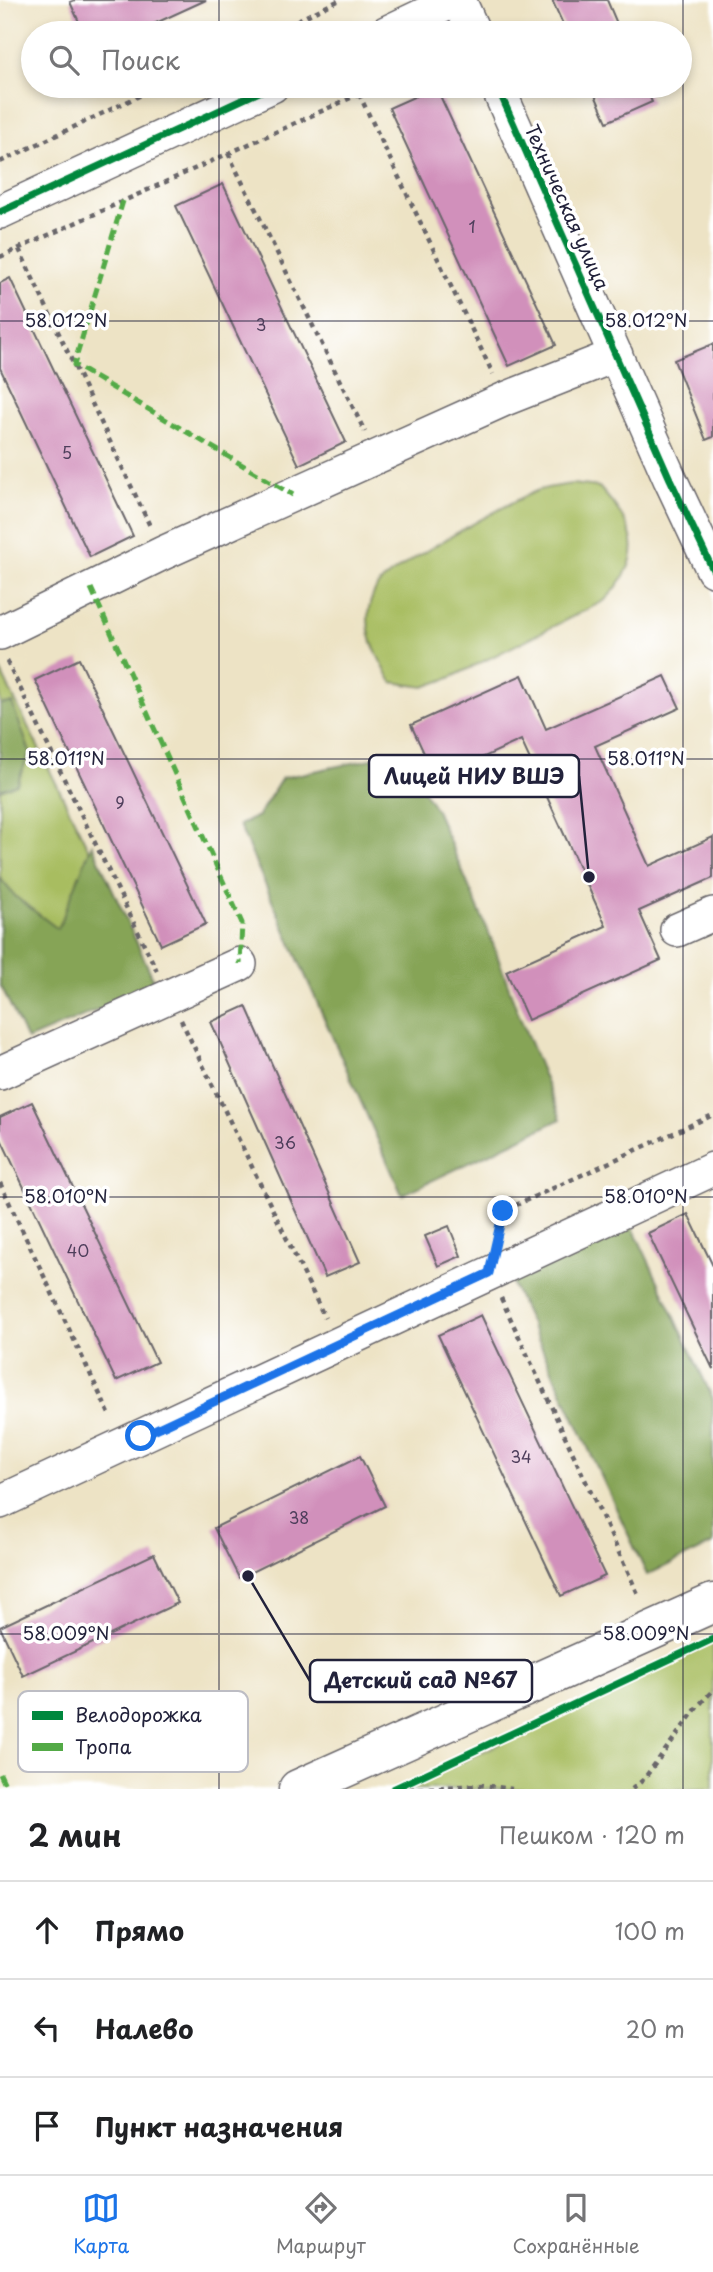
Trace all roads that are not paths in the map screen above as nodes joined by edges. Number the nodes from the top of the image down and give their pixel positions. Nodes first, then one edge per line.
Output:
1 (457, 0) edge
2 (412, 21) edge
3 (468, 21) edge
4 (246, 98) edge
5 (502, 98) edge
6 (0, 212) edge
7 (616, 355) junction
8 (713, 570) edge
9 (0, 633) edge
10 (713, 914) edge
11 (677, 930) dead end
12 (240, 964) dead end
13 (0, 1073) edge
14 (713, 1169) edge
15 (0, 1503) edge
16 (713, 1603) edge
17 (356, 1777) edge
18 (298, 1789) edge

1 - 2 street
1 - 3 street
4 - 6 street
5 - 7 street, Техническая улица
7 - 8 street, Техническая улица
7 - 9 street
10 - 11 street
12 - 13 street
14 - 15 street
16 - 17 main road
17 - 18 main road

